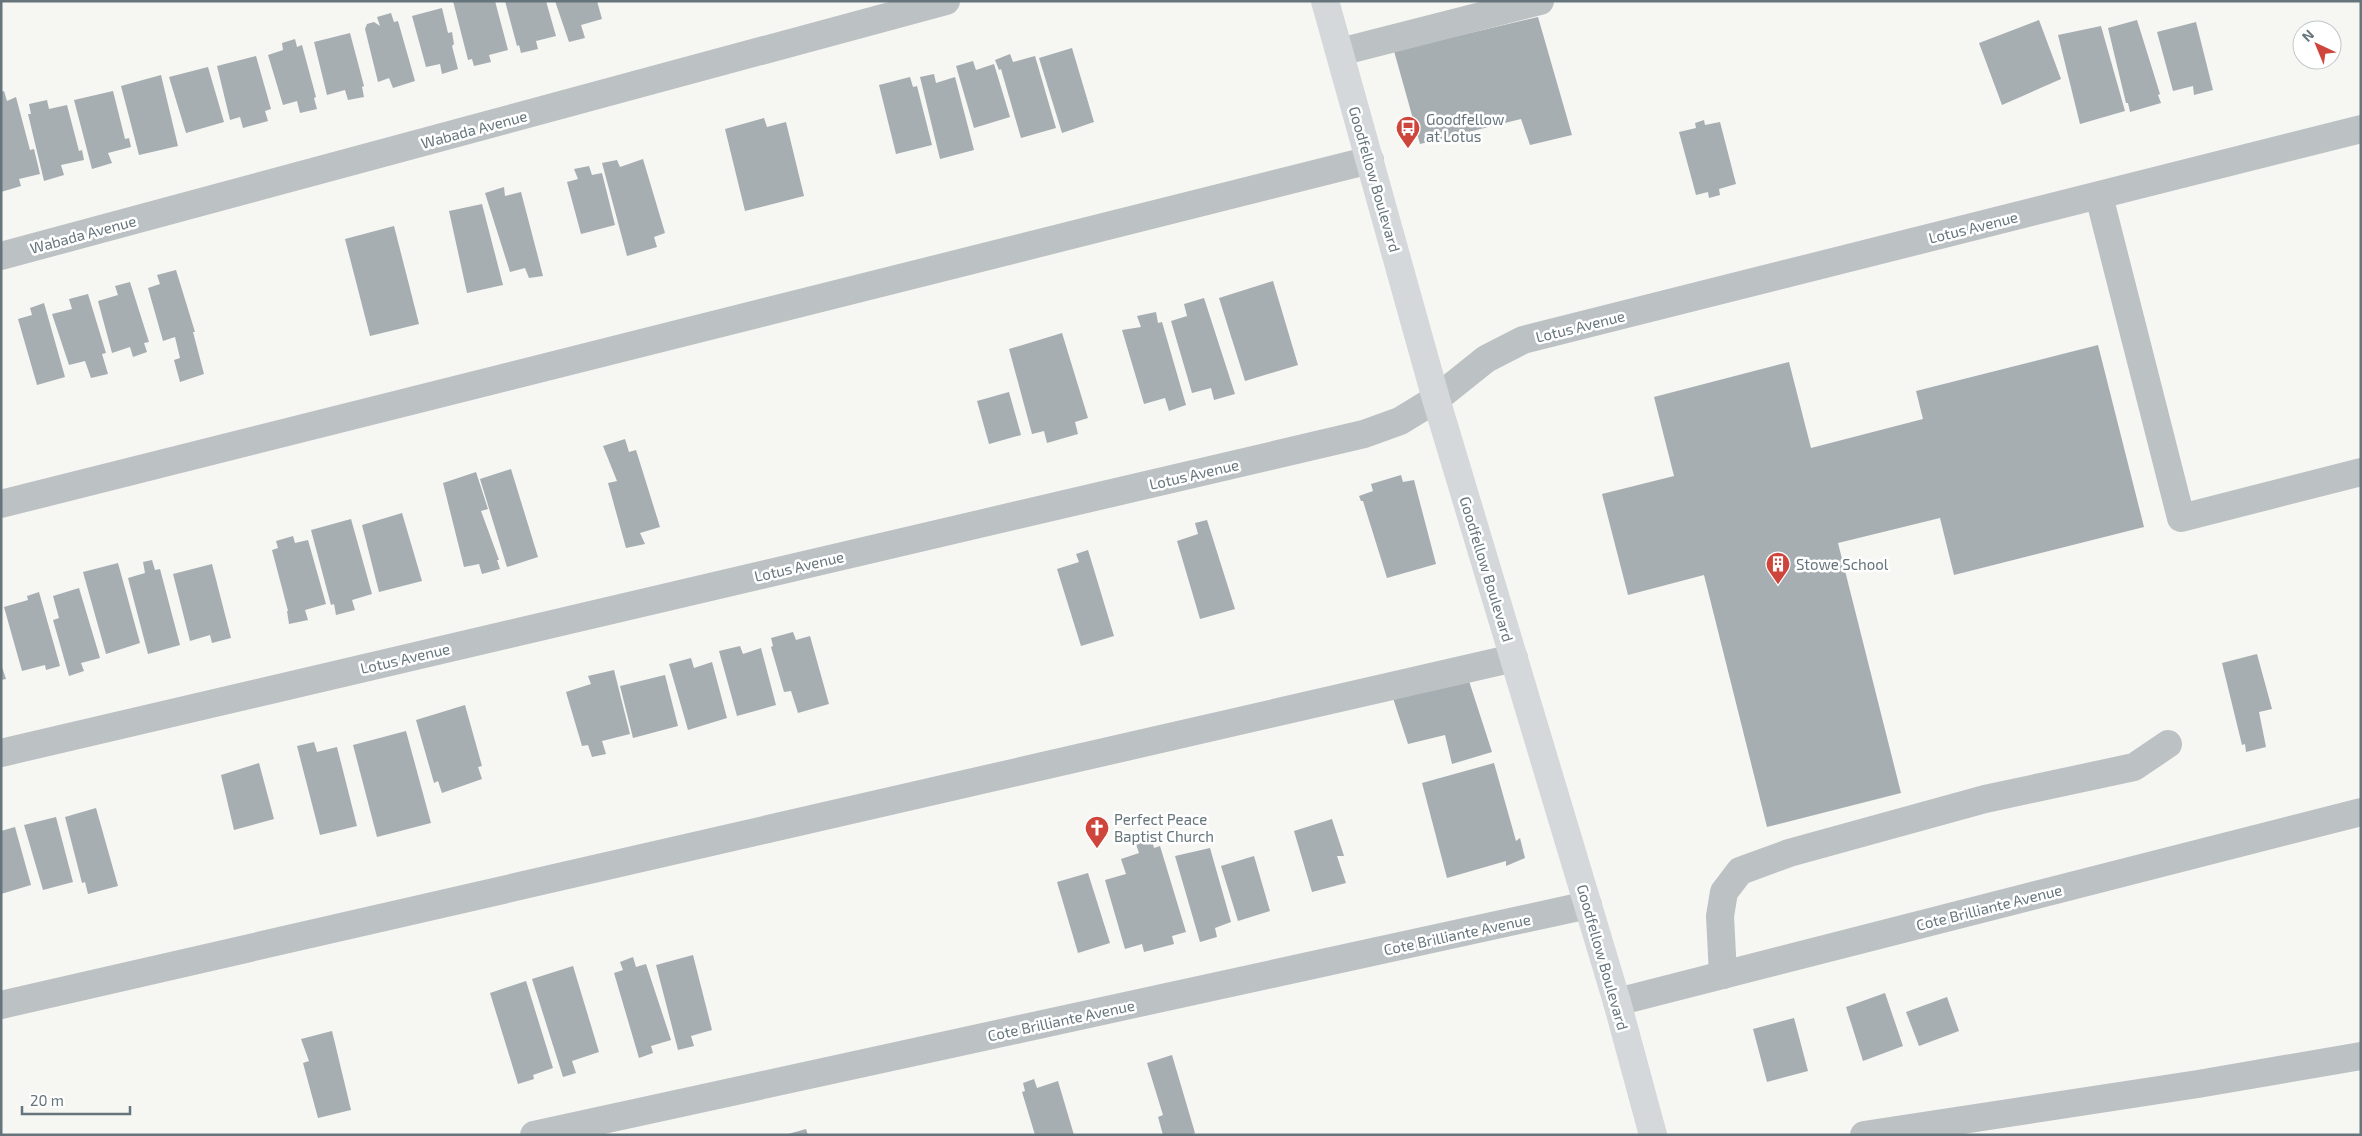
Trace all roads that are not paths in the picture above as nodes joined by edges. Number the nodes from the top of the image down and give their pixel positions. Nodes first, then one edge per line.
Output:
1 (946, 1) edge
2 (1325, 1) edge
3 (1540, 1) edge
4 (1340, 52) junction
5 (2361, 129) edge
6 (1370, 160) junction
7 (2099, 196) junction
8 (1, 256) edge
9 (1436, 399) junction
10 (2361, 472) edge
11 (1, 504) edge
12 (1514, 658) junction
13 (2168, 744) dead end
14 (1, 753) edge
15 (2361, 812) edge
16 (1588, 905) junction
17 (1723, 975) junction
18 (1617, 1002) junction
19 (1, 1006) edge
20 (2361, 1056) edge
21 (534, 1135) edge
22 (1653, 1135) edge
23 (1864, 1135) edge

1 - 8 street, Wabada Avenue
2 - 4 main road, Goodfellow Boulevard
3 - 4 street
4 - 6 main road, Goodfellow Boulevard
5 - 7 street, Lotus Avenue
6 - 9 main road, Goodfellow Boulevard
6 - 11 street
7 - 9 street, Lotus Avenue
7 - 10 street
9 - 12 main road, Goodfellow Boulevard
9 - 14 street, Lotus Avenue
12 - 16 main road, Goodfellow Boulevard
12 - 19 street
13 - 17 street
15 - 17 street, Cote Brilliante Avenue
16 - 18 main road, Goodfellow Boulevard
16 - 21 street, Cote Brilliante Avenue
17 - 18 street, Cote Brilliante Avenue
18 - 22 main road, Goodfellow Boulevard
20 - 23 street

